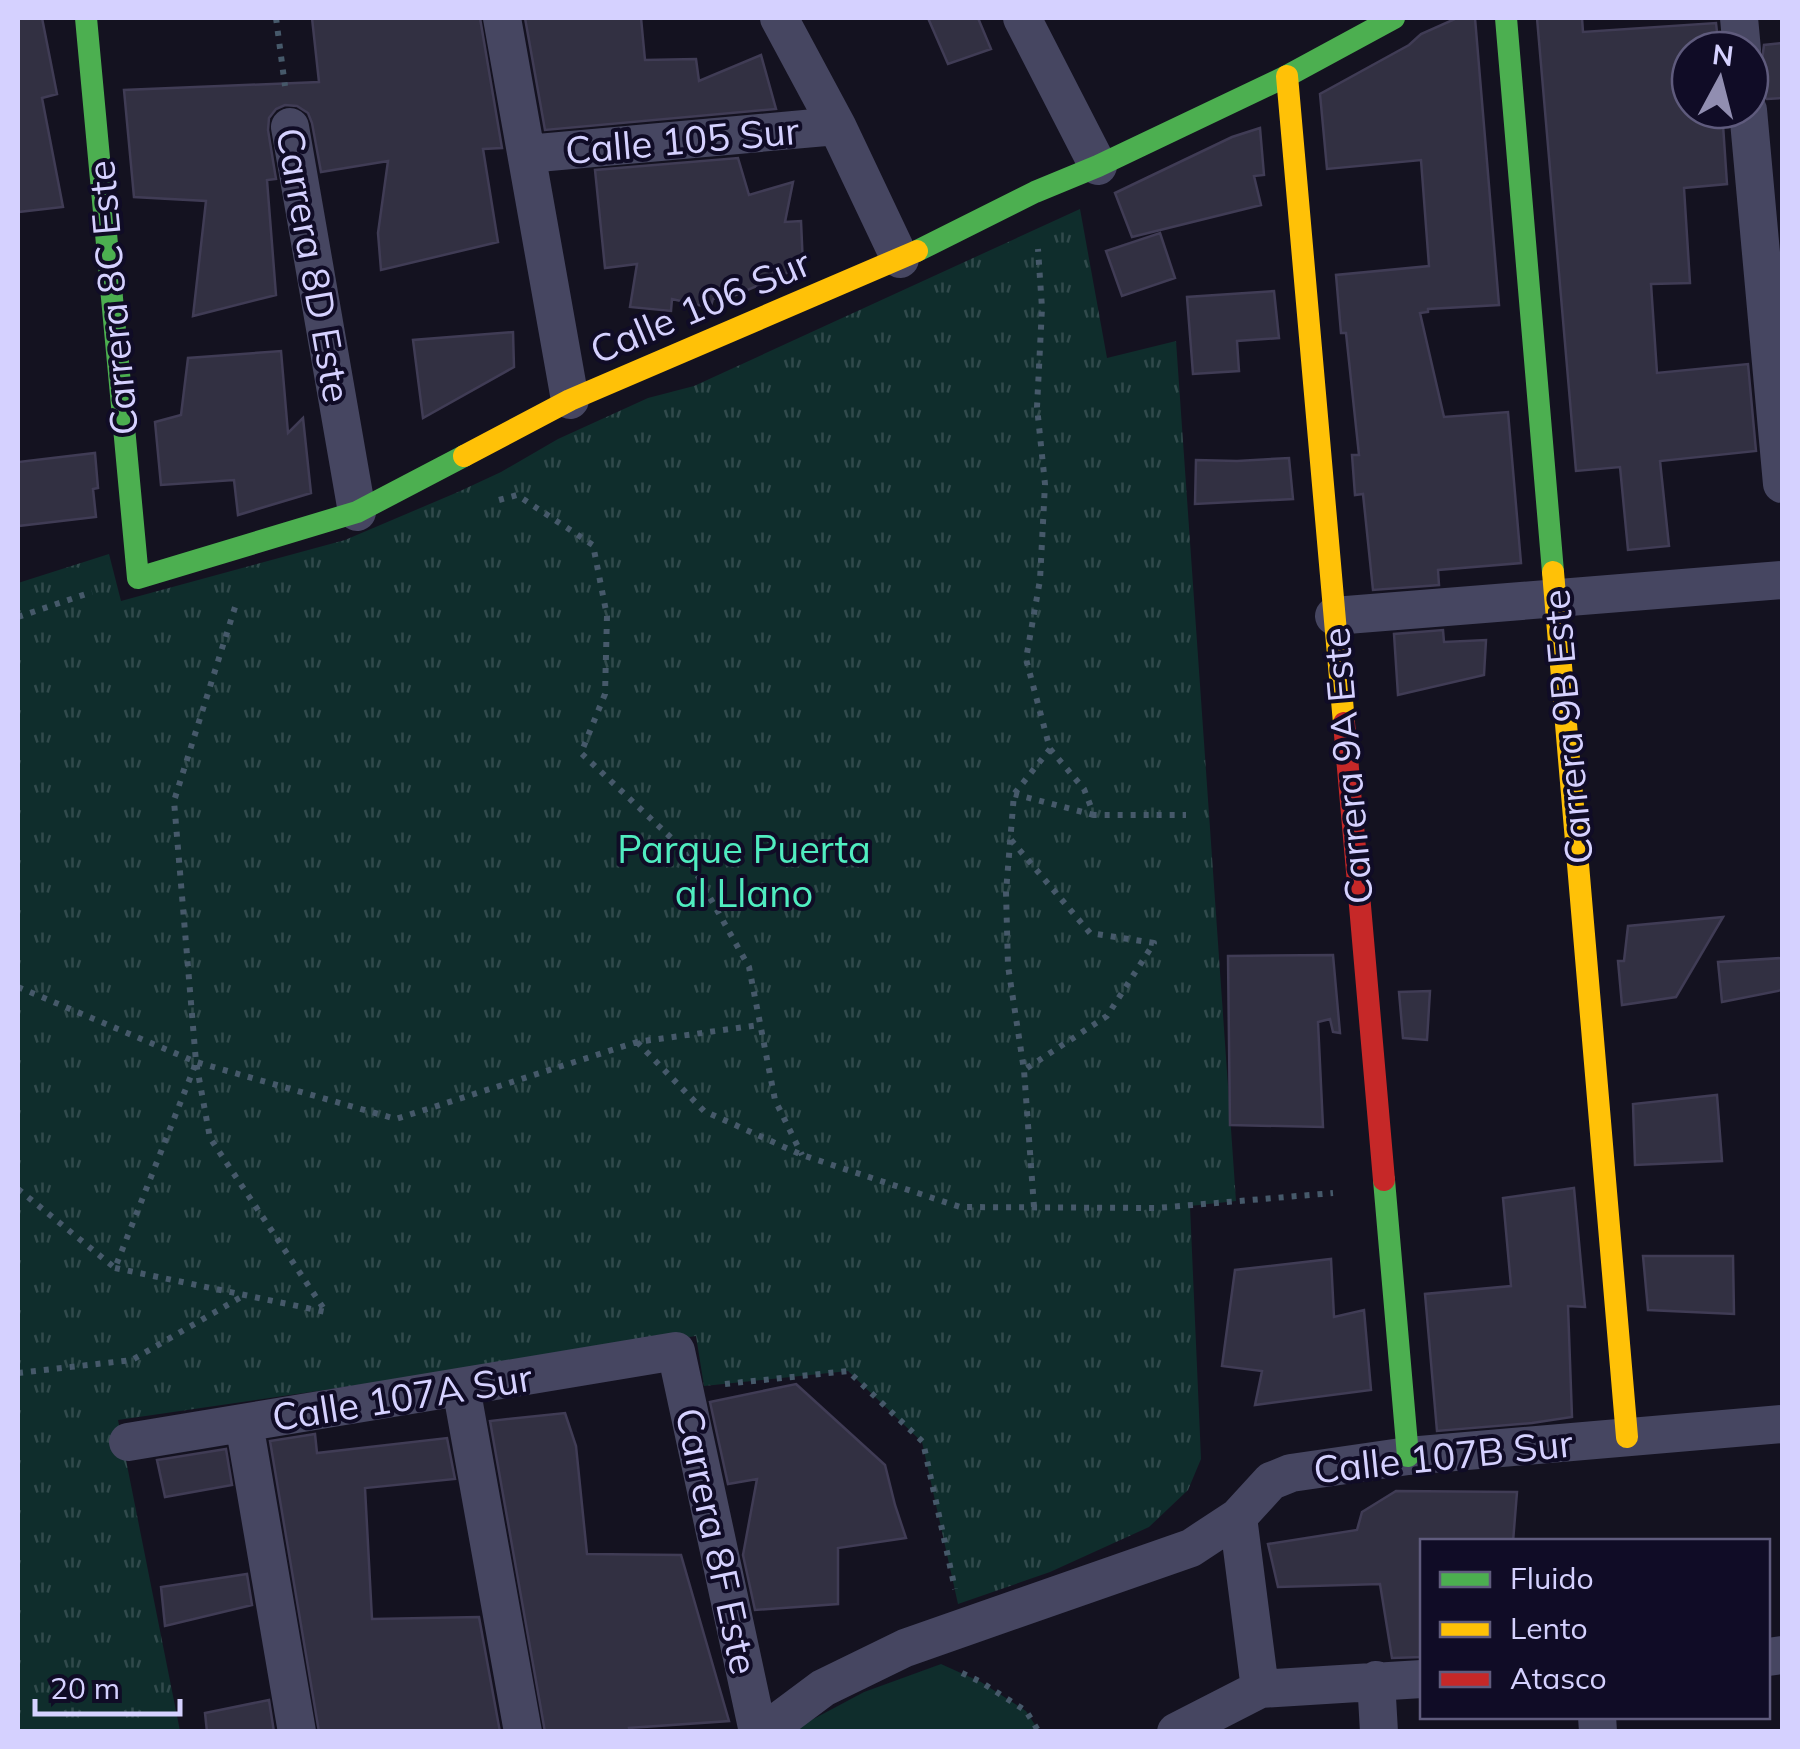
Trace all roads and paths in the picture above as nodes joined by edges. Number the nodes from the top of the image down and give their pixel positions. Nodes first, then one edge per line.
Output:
1 (86, 18) edge
2 (276, 18) edge
3 (502, 18) edge
4 (779, 18) edge
5 (1022, 18) edge
6 (1394, 18) edge
7 (1506, 18) edge
8 (1287, 76) junction
9 (837, 126) junction
10 (290, 127) joint
11 (1750, 130) edge
12 (527, 154) junction
13 (1098, 166) junction
14 (1034, 192) junction
15 (900, 259) junction
16 (570, 400) junction
17 (1782, 484) edge
18 (498, 501) dead end
19 (357, 512) junction
20 (138, 578) junction
21 (1782, 580) edge
22 (1556, 598) junction
23 (236, 603) dead end
24 (1334, 616) junction
25 (18, 617) edge
26 (1050, 749) junction
27 (1014, 794) junction
28 (1094, 815) junction
29 (1186, 815) dead end
30 (1010, 838) junction
31 (18, 987) edge
32 (758, 1024) junction
33 (637, 1042) junction
34 (196, 1062) junction
35 (1024, 1070) junction
36 (802, 1155) junction
37 (1384, 1188) junction
38 (18, 1189) edge
39 (1034, 1208) junction
40 (115, 1268) junction
41 (244, 1295) junction
42 (676, 1351) joint
43 (18, 1373) edge
44 (461, 1387) junction
45 (684, 1388) junction
46 (244, 1423) junction
47 (1782, 1424) edge
48 (1628, 1437) junction
49 (128, 1442) dead end
50 (1408, 1456) junction
51 (1238, 1516) junction
52 (963, 1628) junction
53 (904, 1648) junction
54 (1420, 1678) edge
55 (1376, 1680) junction
56 (1260, 1689) junction
57 (297, 1732) edge
58 (523, 1732) edge
59 (761, 1732) edge
60 (1039, 1732) edge
61 (1176, 1732) edge
62 (1380, 1732) edge

1 - 20 street, Carrera 8C Este
2 - 10 path, Carrera 8D Este
3 - 12 street
4 - 9 street
5 - 13 street
6 - 8 street, Calle 106 Sur
7 - 22 street, Carrera 9B Este
8 - 13 street, Calle 106 Sur
8 - 24 street, Carrera 9A Este
9 - 12 street, Calle 105 Sur
9 - 15 street
10 - 19 street, Carrera 8D Este
11 - 17 street
12 - 16 street
13 - 14 street, Calle 106 Sur
14 - 15 street, Calle 106 Sur
14 - 26 path
15 - 16 street, Calle 106 Sur
16 - 19 street, Calle 106 Sur
18 - 32 path
19 - 20 street, Calle 106 Sur
20 - 25 path
21 - 22 street
22 - 24 street
22 - 48 street, Carrera 9B Este
23 - 34 path
24 - 37 street, Carrera 9A Este
26 - 27 path
26 - 28 path
27 - 28 path
27 - 30 path
28 - 29 path
30 - 35 path
30 - 35 path
31 - 34 path
32 - 33 path
32 - 36 path
33 - 34 path
33 - 36 path
34 - 40 path
34 - 41 path
35 - 39 path
36 - 39 path
37 - 39 path
37 - 50 street, Carrera 9A Este
38 - 40 path
40 - 41 path
41 - 43 path
42 - 44 street, Calle 107A Sur
42 - 45 street, Carrera 8F Este
44 - 46 street, Calle 107A Sur
44 - 58 street
45 - 52 path
45 - 59 street, Carrera 8F Este
46 - 49 street, Calle 107A Sur
46 - 57 street
47 - 48 street, Calle 107B Sur
48 - 50 street, Calle 107B Sur
50 - 51 street, Calle 107B Sur
51 - 52 street, Calle 107B Sur
51 - 56 street
52 - 53 street, Calle 107B Sur
53 - 59 street, Calle 107B Sur
53 - 60 path
54 - 55 street
55 - 56 street
55 - 62 street
56 - 61 street

